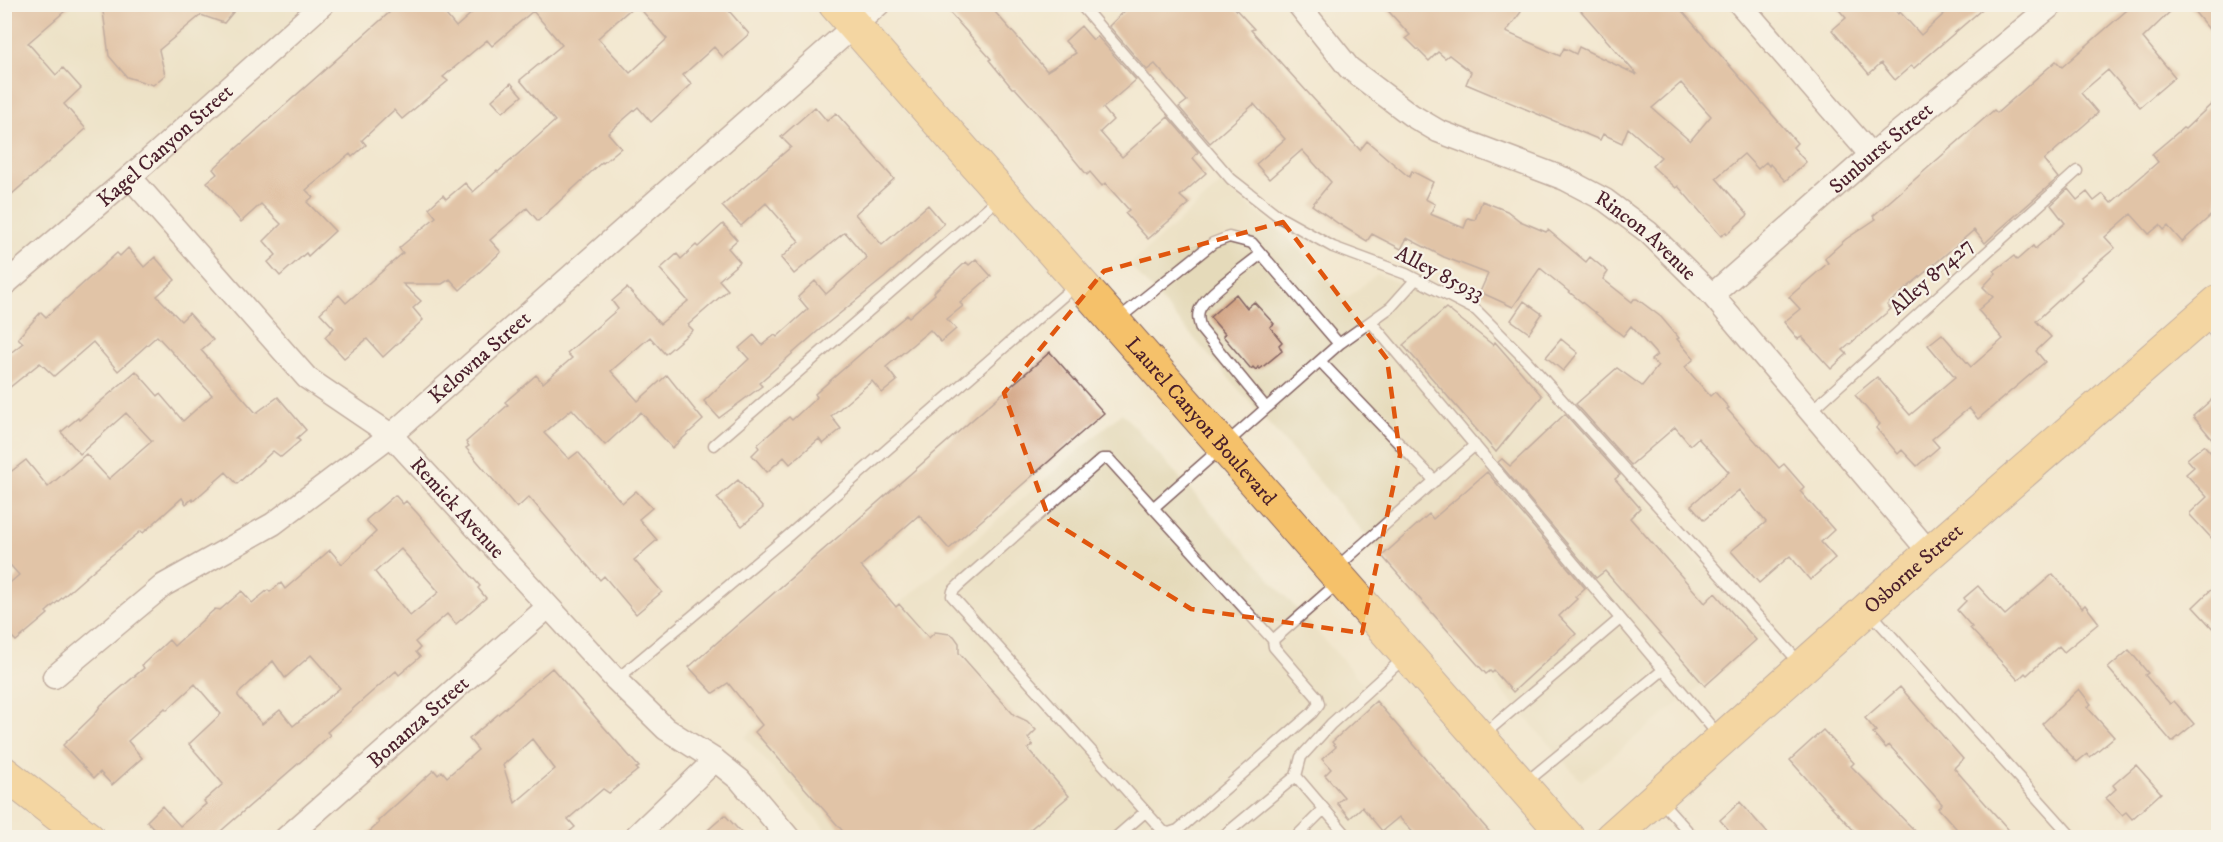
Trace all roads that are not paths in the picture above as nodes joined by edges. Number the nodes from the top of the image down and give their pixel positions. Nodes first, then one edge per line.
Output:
1 (323, 4) edge
2 (879, 4) edge
3 (1080, 4) edge
4 (1298, 4) edge
5 (1740, 4) edge
6 (2053, 4) edge
7 (845, 15) edge
8 (1871, 155) junction
9 (2077, 171) dead end
10 (130, 177) junction
11 (1003, 195) junction
12 (1261, 254) junction
13 (1416, 279) junction
14 (1079, 282) junction
15 (4, 285) edge
16 (1712, 295) junction
17 (2213, 318) edge
18 (1115, 322) junction
19 (1371, 322) junction
20 (1339, 344) junction
21 (1320, 361) junction
22 (1266, 408) junction
23 (1811, 411) junction
24 (391, 435) junction
25 (714, 445) dead end
26 (1224, 445) junction
27 (1475, 445) junction
28 (1435, 481) junction
29 (1154, 508) junction
30 (1930, 553) junction
31 (1337, 575) junction
32 (548, 607) junction
33 (1868, 610) junction
34 (1620, 619) junction
35 (1273, 640) junction
36 (1407, 655) junction
37 (1803, 667) junction
38 (1663, 670) junction
39 (54, 677) dead end
40 (616, 680) junction
41 (1480, 737) junction
42 (1721, 739) junction
43 (716, 760) junction
44 (4, 773) edge
45 (1296, 776) junction
46 (4, 780) edge
47 (1522, 785) junction
48 (1656, 797) junction
49 (1324, 809) junction
50 (1145, 812) junction
51 (1120, 836) edge
52 (55, 837) edge
53 (88, 837) edge
54 (286, 837) edge
55 (634, 837) edge
56 (789, 837) edge
57 (1221, 837) edge
58 (1295, 837) edge
59 (1349, 837) edge
60 (1568, 837) edge
61 (1611, 837) edge
62 (1694, 837) edge
63 (2073, 837) edge

1 - 10 street, Kagel Canyon Street
2 - 7 street, Kelowna Street
3 - 13 lane, Alley 85933
4 - 16 street, Rincon Avenue
5 - 8 street
6 - 8 street, Sunburst Street
7 - 11 main road, Laurel Canyon Boulevard
7 - 24 street, Kelowna Street
8 - 16 street, Sunburst Street
9 - 23 lane, Alley 87427
10 - 15 street, Kagel Canyon Street
10 - 24 street, Remick Avenue
11 - 14 main road, Laurel Canyon Boulevard
11 - 25 lane
12 - 18 lane
12 - 20 lane
12 - 22 lane
13 - 19 lane
13 - 37 lane, Alley 85933
14 - 18 main road, Laurel Canyon Boulevard
14 - 40 lane
16 - 23 street, Rincon Avenue
17 - 30 main road, Osborne Street
18 - 26 main road, Laurel Canyon Boulevard
19 - 20 lane
19 - 27 lane
20 - 21 lane
21 - 22 lane
21 - 28 lane
22 - 26 lane
23 - 30 street, Rincon Avenue
24 - 32 street, Remick Avenue
24 - 39 street, Kelowna Street
26 - 29 lane
26 - 31 main road, Laurel Canyon Boulevard
27 - 28 lane
27 - 34 lane
28 - 31 lane
29 - 35 lane
29 - 50 lane
30 - 33 main road, Osborne Street
31 - 35 lane
31 - 36 main road, Laurel Canyon Boulevard
32 - 40 street, Remick Avenue
32 - 54 street, Bonanza Street
33 - 37 main road, Osborne Street
33 - 63 lane
34 - 38 lane
34 - 41 lane
35 - 50 lane
36 - 41 main road, Laurel Canyon Boulevard
36 - 45 lane
37 - 42 main road, Osborne Street
38 - 42 lane
38 - 47 lane
40 - 43 street, Remick Avenue
41 - 47 main road, Laurel Canyon Boulevard
42 - 48 main road, Osborne Street
43 - 55 street
43 - 56 street, Remick Avenue
44 - 53 main road
45 - 49 lane
45 - 57 lane
46 - 52 main road
47 - 60 main road, Laurel Canyon Boulevard
48 - 61 main road, Osborne Street
48 - 62 lane
49 - 58 lane
49 - 59 lane
50 - 51 lane

